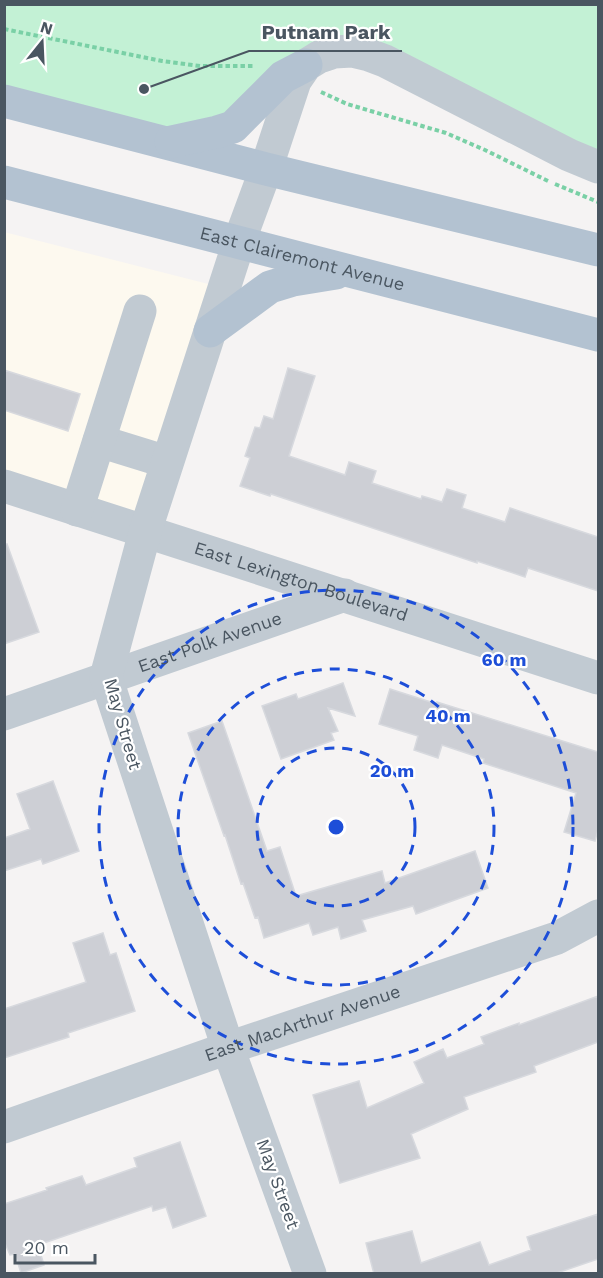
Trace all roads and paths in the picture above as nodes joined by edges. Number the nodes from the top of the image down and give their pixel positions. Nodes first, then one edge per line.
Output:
1 (306, 65) junction
2 (4, 101) edge
3 (165, 143) junction
4 (598, 167) edge
5 (266, 169) junction
6 (4, 182) edge
7 (239, 242) junction
8 (598, 250) edge
9 (349, 270) junction
10 (140, 311) dead end
11 (210, 331) junction
12 (598, 335) edge
13 (99, 441) junction
14 (167, 462) junction
15 (4, 486) edge
16 (77, 510) junction
17 (145, 532) junction
18 (345, 595) junction
19 (106, 677) junction
20 (598, 678) edge
21 (4, 714) edge
22 (598, 916) edge
23 (228, 1048) junction
24 (4, 1127) edge
25 (310, 1274) edge

1 - 3 main road
1 - 4 street
1 - 5 street, May Street
2 - 3 main road
3 - 5 main road
5 - 7 street, May Street
5 - 8 main road
6 - 7 main road, East Clairemont Avenue
7 - 9 main road, East Clairemont Avenue
7 - 11 street, May Street
9 - 11 main road
9 - 12 main road, East Clairemont Avenue
10 - 13 street
11 - 14 street, May Street
13 - 14 street
13 - 16 street
14 - 17 street, May Street
15 - 16 street, East Lexington Boulevard
16 - 17 street, East Lexington Boulevard
17 - 18 street, East Lexington Boulevard
17 - 19 street, May Street
18 - 19 street, East Polk Avenue
18 - 20 street, East Lexington Boulevard
19 - 21 street, East Polk Avenue
19 - 23 street, May Street
22 - 23 street, East MacArthur Avenue
23 - 24 street, East MacArthur Avenue
23 - 25 street, May Street

